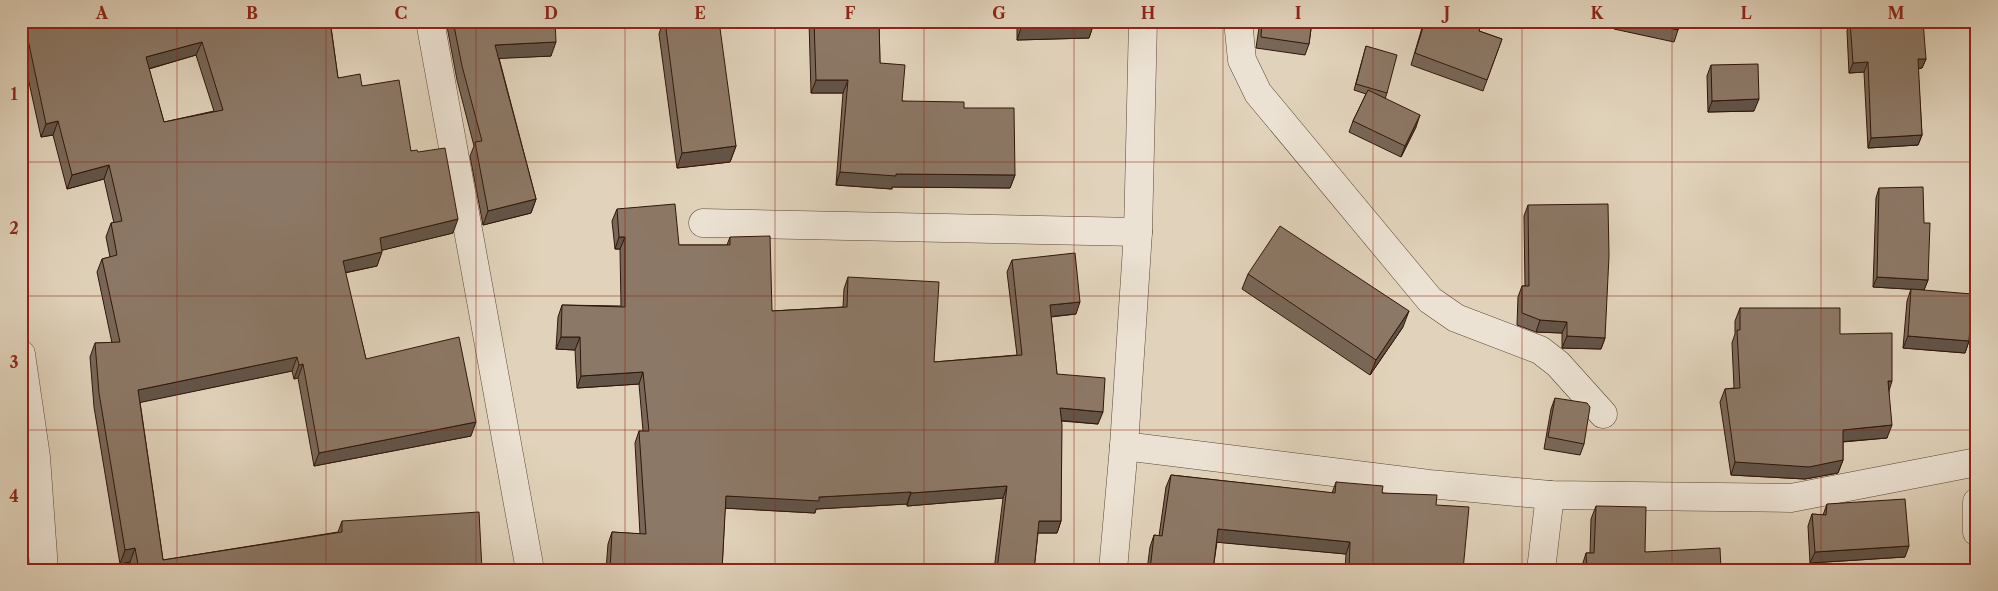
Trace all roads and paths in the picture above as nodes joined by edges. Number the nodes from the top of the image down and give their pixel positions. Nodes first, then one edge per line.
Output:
1 (430, 21) edge
2 (1143, 21) edge
3 (1238, 21) edge
4 (703, 223) dead end
5 (1138, 232) junction
6 (21, 354) edge
7 (1603, 414) dead end
8 (1124, 446) junction
9 (1977, 462) edge
10 (1550, 495) junction
11 (1977, 502) edge
12 (1977, 532) edge
13 (44, 570) edge
14 (530, 570) edge
15 (1113, 570) edge
16 (1541, 570) edge

1 - 14 street
2 - 5 street
3 - 7 street
4 - 5 street
5 - 8 street
6 - 13 street
8 - 10 street
8 - 15 street
9 - 10 street
10 - 16 street
11 - 12 street

